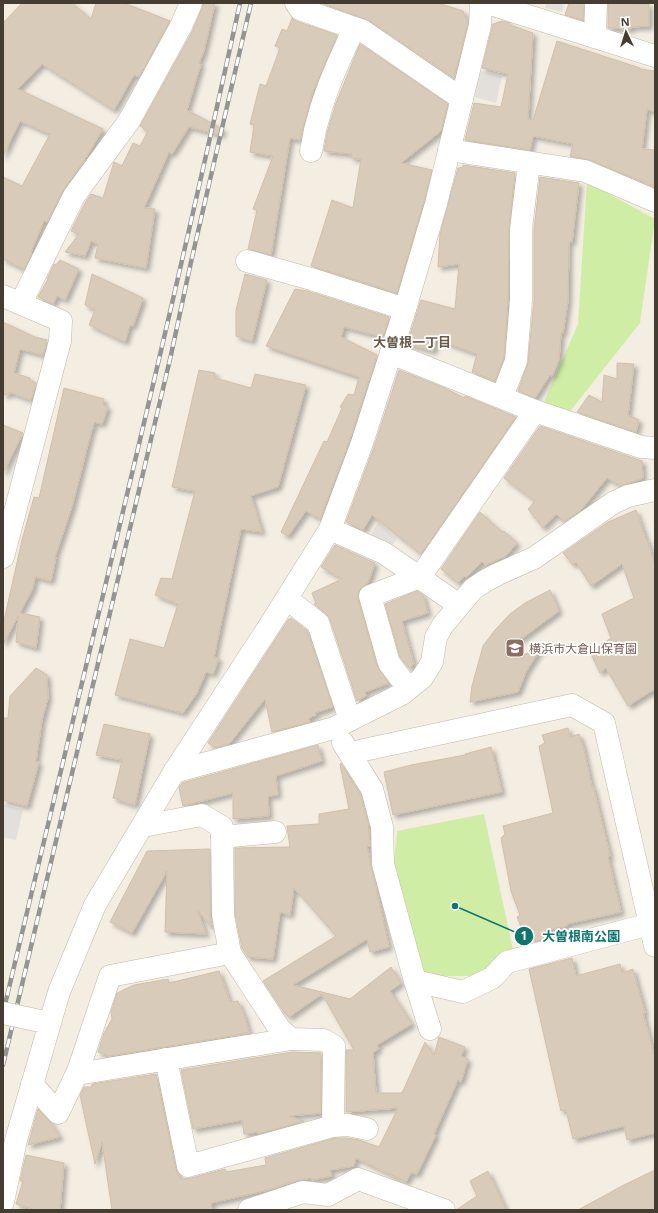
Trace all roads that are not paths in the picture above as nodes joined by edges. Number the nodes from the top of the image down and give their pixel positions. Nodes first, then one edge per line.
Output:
1 (191, 3) edge
2 (296, 3) edge
3 (481, 3) edge
4 (488, 3) edge
5 (596, 3) edge
6 (354, 28) junction
7 (595, 36) junction
8 (655, 56) edge
9 (462, 99) junction
10 (449, 150) junction
11 (311, 151) dead end
12 (529, 163) junction
13 (655, 201) edge
14 (247, 261) dead end
15 (12, 300) edge
16 (405, 309) junction
17 (391, 353) junction
18 (502, 397) junction
19 (535, 410) junction
20 (655, 448) edge
21 (655, 490) edge
22 (330, 529) junction
23 (3, 556) edge
24 (420, 577) junction
25 (286, 599) junction
26 (459, 605) junction
27 (408, 688) junction
28 (342, 724) junction
29 (350, 753) junction
30 (174, 772) junction
31 (143, 826) junction
32 (274, 832) dead end
33 (222, 837) junction
34 (653, 938) edge
35 (230, 953) junction
36 (415, 981) junction
37 (3, 1013) edge
38 (45, 1022) junction
39 (430, 1029) dead end
40 (291, 1039) junction
41 (166, 1059) junction
42 (77, 1074) junction
43 (32, 1084) junction
44 (333, 1126) junction
45 (367, 1129) dead end
46 (3, 1202) edge
47 (249, 1210) edge
48 (444, 1210) edge

1 - 15 street
2 - 6 street
3 - 9 street
4 - 7 street
5 - 7 street
6 - 9 street
6 - 11 street
7 - 8 street
9 - 10 street
10 - 12 street
10 - 16 street
12 - 13 street
12 - 18 street
14 - 16 street
15 - 23 street
16 - 17 street
17 - 18 street
17 - 22 street
18 - 19 street
19 - 20 street
19 - 24 street
21 - 26 street
22 - 24 street
22 - 25 street
24 - 26 street
24 - 27 street
25 - 28 street
25 - 30 street
26 - 27 street
27 - 28 street
28 - 29 street
28 - 30 street
29 - 34 street
29 - 36 street
30 - 31 street
31 - 33 street
31 - 38 street
32 - 33 street
33 - 35 street
34 - 36 street
35 - 40 street
35 - 42 street
36 - 39 street
37 - 38 street, bridge
38 - 43 street
40 - 41 street
40 - 44 street
41 - 42 street
41 - 44 street
42 - 43 street
43 - 46 street
44 - 45 street
47 - 48 street

